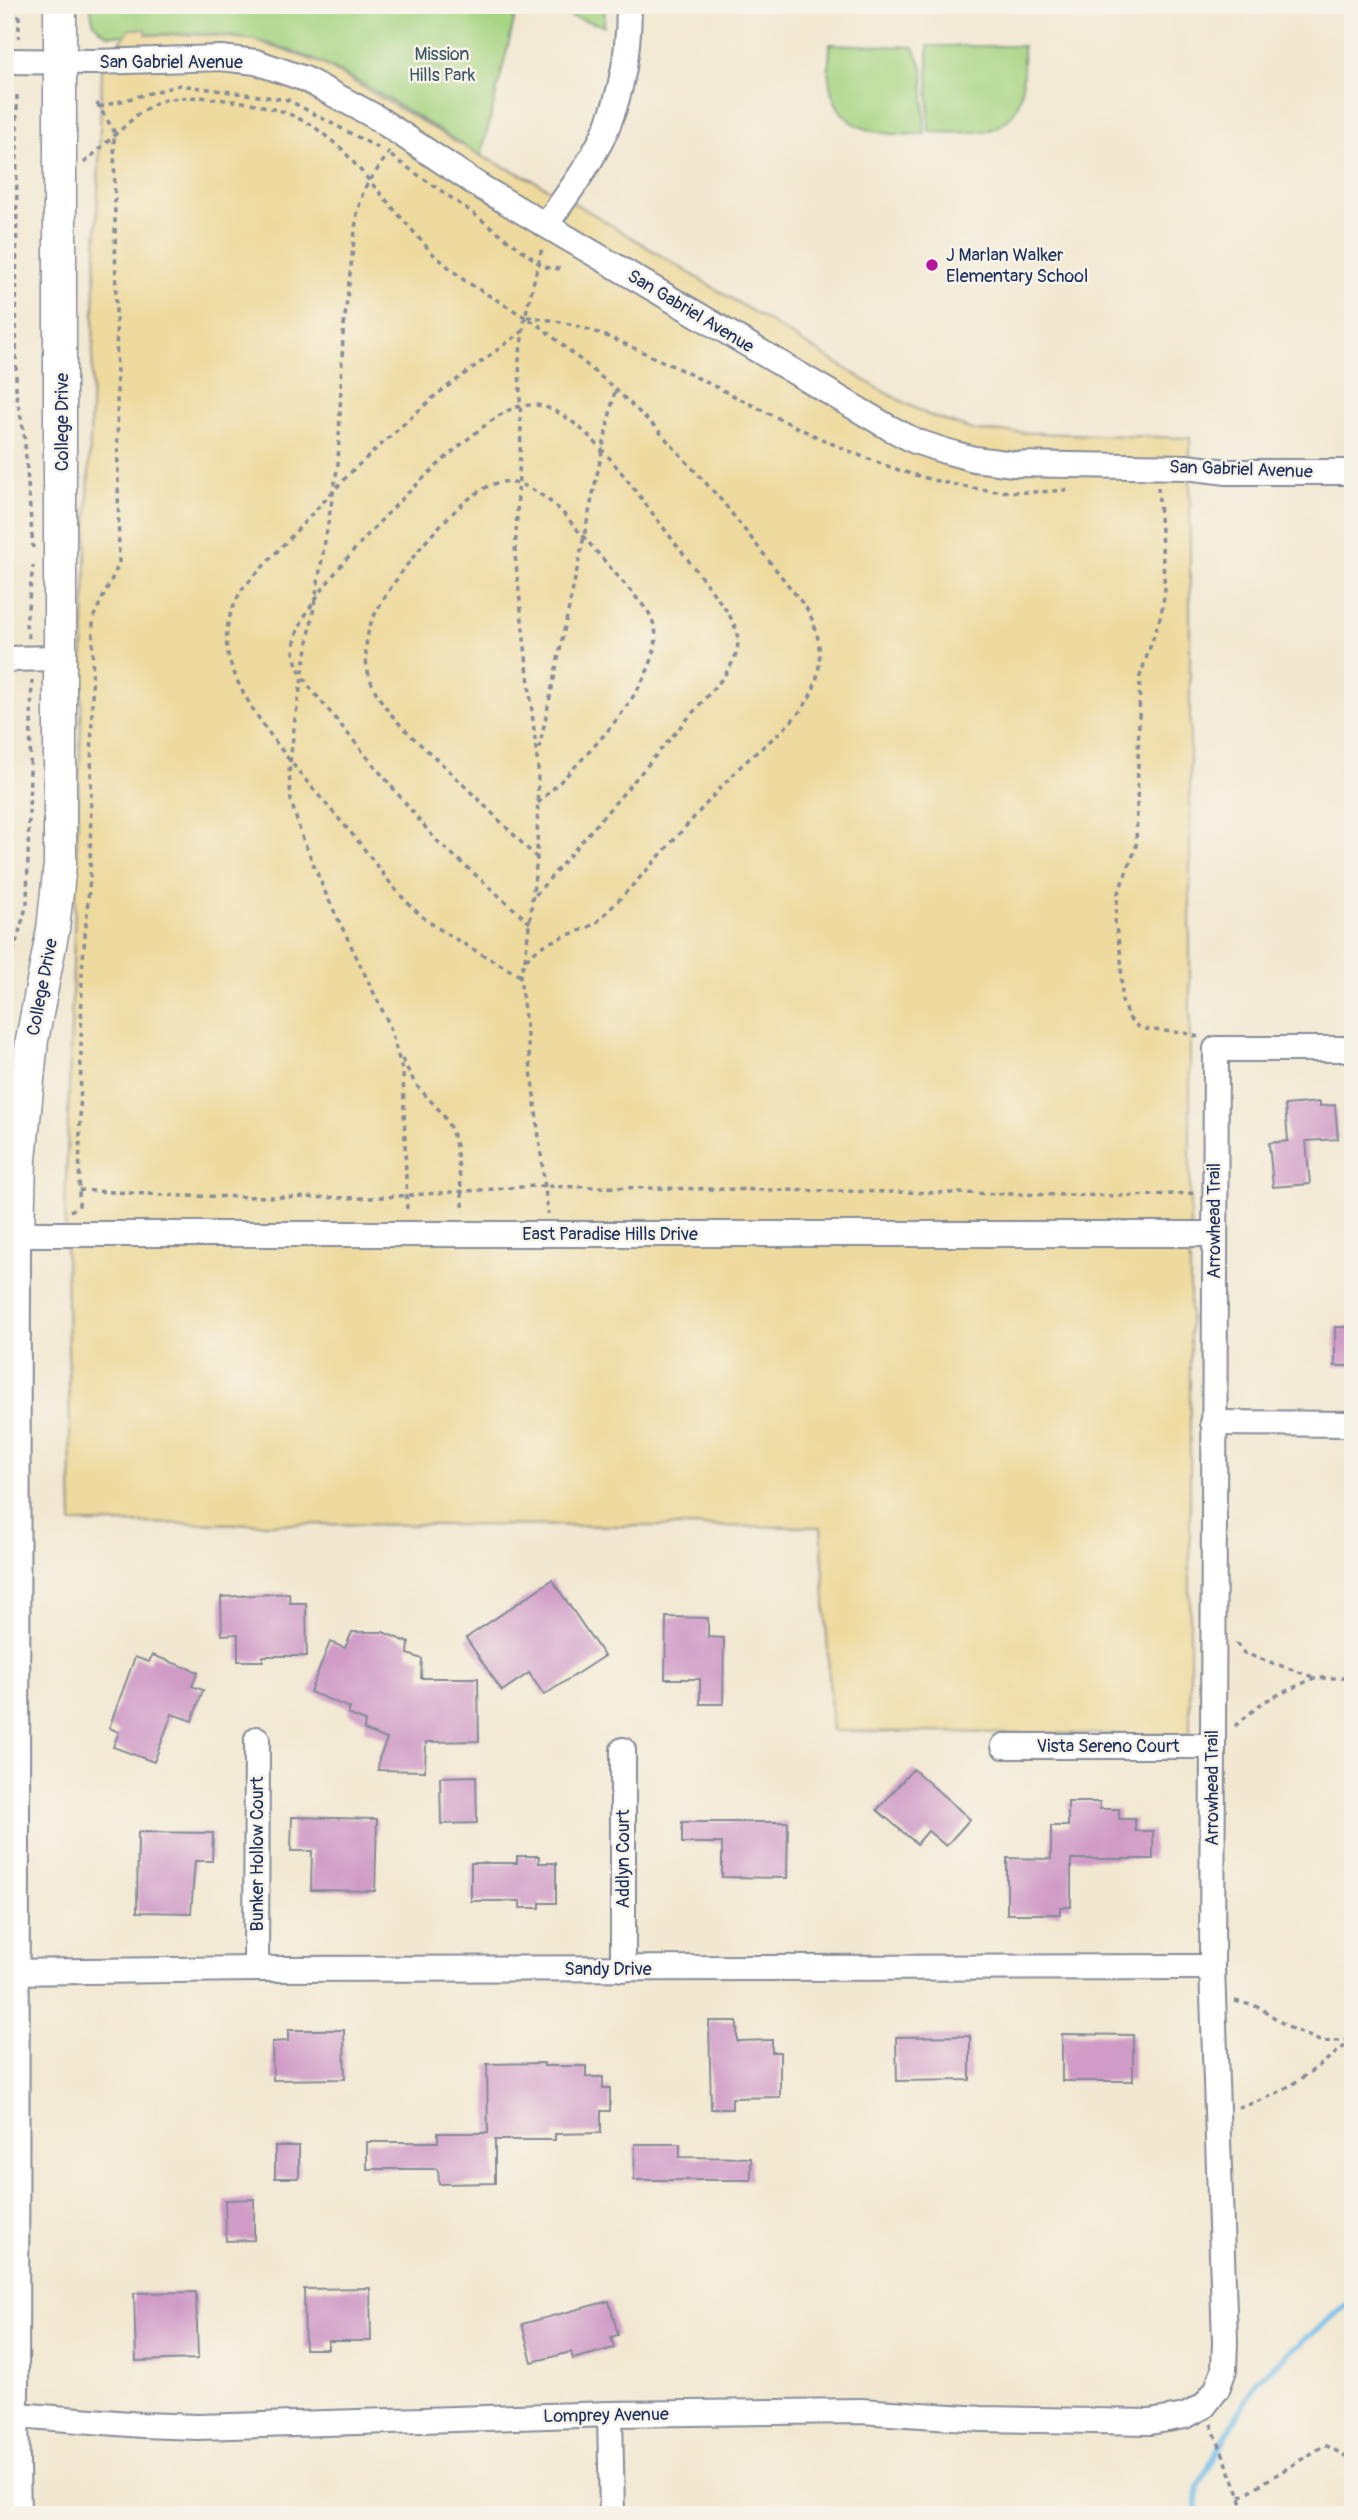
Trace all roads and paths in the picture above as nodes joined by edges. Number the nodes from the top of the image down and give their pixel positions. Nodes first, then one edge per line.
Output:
1 (19, 5) edge
2 (61, 5) edge
3 (629, 5) edge
4 (19, 38) dead end
5 (5, 61) edge
6 (59, 61) junction
7 (17, 95) dead end
8 (96, 100) dead end
9 (99, 107) junction
10 (114, 135) junction
11 (394, 144) junction
12 (369, 180) junction
13 (60, 184) junction
14 (546, 225) junction
15 (539, 263) junction
16 (560, 269) dead end
17 (525, 317) junction
18 (523, 331) junction
19 (615, 389) junction
20 (520, 406) junction
21 (602, 449) junction
22 (1156, 466) junction
23 (1353, 472) edge
24 (518, 484) junction
25 (1080, 487) dead end
26 (334, 489) junction
27 (584, 536) junction
28 (315, 603) junction
29 (47, 658) junction
30 (5, 659) edge
31 (302, 676) junction
32 (537, 754) junction
33 (290, 759) junction
34 (538, 803) junction
35 (537, 858) junction
36 (533, 899) junction
37 (530, 923) junction
38 (525, 961) junction
39 (520, 975) junction
40 (5, 1022) edge
41 (1216, 1049) junction
42 (1353, 1049) edge
43 (399, 1054) junction
44 (545, 1186) junction
45 (79, 1190) junction
46 (461, 1191) junction
47 (1206, 1192) dead end
48 (407, 1195) junction
49 (65, 1213) dead end
50 (12, 1234) edge
51 (408, 1234) junction
52 (466, 1234) junction
53 (550, 1234) junction
54 (1214, 1234) junction
55 (1213, 1423) junction
56 (1353, 1424) edge
57 (1213, 1613) junction
58 (1314, 1678) junction
59 (1353, 1678) edge
60 (257, 1739) dead end
61 (1004, 1746) dead end
62 (1213, 1746) junction
63 (623, 1750) dead end
64 (1212, 1967) junction
65 (256, 1969) junction
66 (623, 1969) junction
67 (11, 1971) edge
68 (1213, 2000) junction
69 (1352, 2040) edge
70 (1216, 2111) junction
71 (1204, 2406) junction
72 (10, 2414) edge
73 (610, 2414) junction
74 (1353, 2460) edge
75 (1240, 2497) junction
76 (18, 2515) edge
77 (612, 2515) edge
78 (1244, 2515) edge

1 - 4 path
2 - 6 main road, College Drive
3 - 14 street
5 - 6 street, San Gabriel Avenue
6 - 11 street, San Gabriel Avenue
6 - 13 main road, College Drive
7 - 29 path
8 - 9 path
9 - 10 path
9 - 11 path
10 - 12 path
10 - 13 path
10 - 45 path
11 - 12 path
11 - 14 street, San Gabriel Avenue
11 - 15 path
12 - 17 path
12 - 26 path
13 - 29 main road, College Drive
14 - 15 path
14 - 22 street, San Gabriel Avenue
15 - 16 path
15 - 17 path
17 - 18 path
17 - 19 path
17 - 25 path
18 - 20 path
18 - 26 path
19 - 21 path
19 - 38 path
20 - 21 path
20 - 24 path
20 - 28 path
21 - 27 path
21 - 36 path
22 - 23 street, San Gabriel Avenue
22 - 41 path
24 - 27 path
24 - 32 path
24 - 35 path
26 - 28 path
26 - 33 path
27 - 32 path
27 - 34 path
28 - 31 path
28 - 31 path
29 - 30 street
29 - 40 path
29 - 50 main road, College Drive
31 - 33 path
31 - 37 path
32 - 34 path
33 - 39 path
33 - 43 path
34 - 35 path
35 - 36 path
36 - 37 path
37 - 38 path
38 - 39 path
39 - 44 path
41 - 42 street
41 - 54 street, Arrowhead Trail
43 - 46 path
43 - 48 path
44 - 46 path
44 - 47 path
44 - 53 path
45 - 48 path
45 - 49 path
46 - 48 path
46 - 52 path
48 - 51 path
50 - 51 street, East Paradise Hills Drive
50 - 67 street, College Drive
51 - 52 street, East Paradise Hills Drive
52 - 53 street, East Paradise Hills Drive
53 - 54 street, East Paradise Hills Drive
54 - 55 street, Arrowhead Trail
55 - 56 street
55 - 57 street, Arrowhead Trail
57 - 58 path
57 - 62 street, Arrowhead Trail
58 - 59 path
58 - 62 path
60 - 65 street, Bunker Hollow Court
61 - 62 street, Vista Sereno Court
62 - 64 street, Arrowhead Trail
63 - 66 street, Addlyn Court
64 - 66 street, Sandy Drive
64 - 68 street, Arrowhead Trail
65 - 66 street, Sandy Drive
65 - 67 street, Sandy Drive
67 - 72 street, College Drive
68 - 69 path
68 - 70 street, Arrowhead Trail
69 - 70 path
70 - 71 street, Arrowhead Trail
71 - 73 street, Lomprey Avenue
71 - 75 path
72 - 73 street, Lomprey Avenue
72 - 76 street, College Drive
73 - 77 street
74 - 75 path
75 - 78 path

